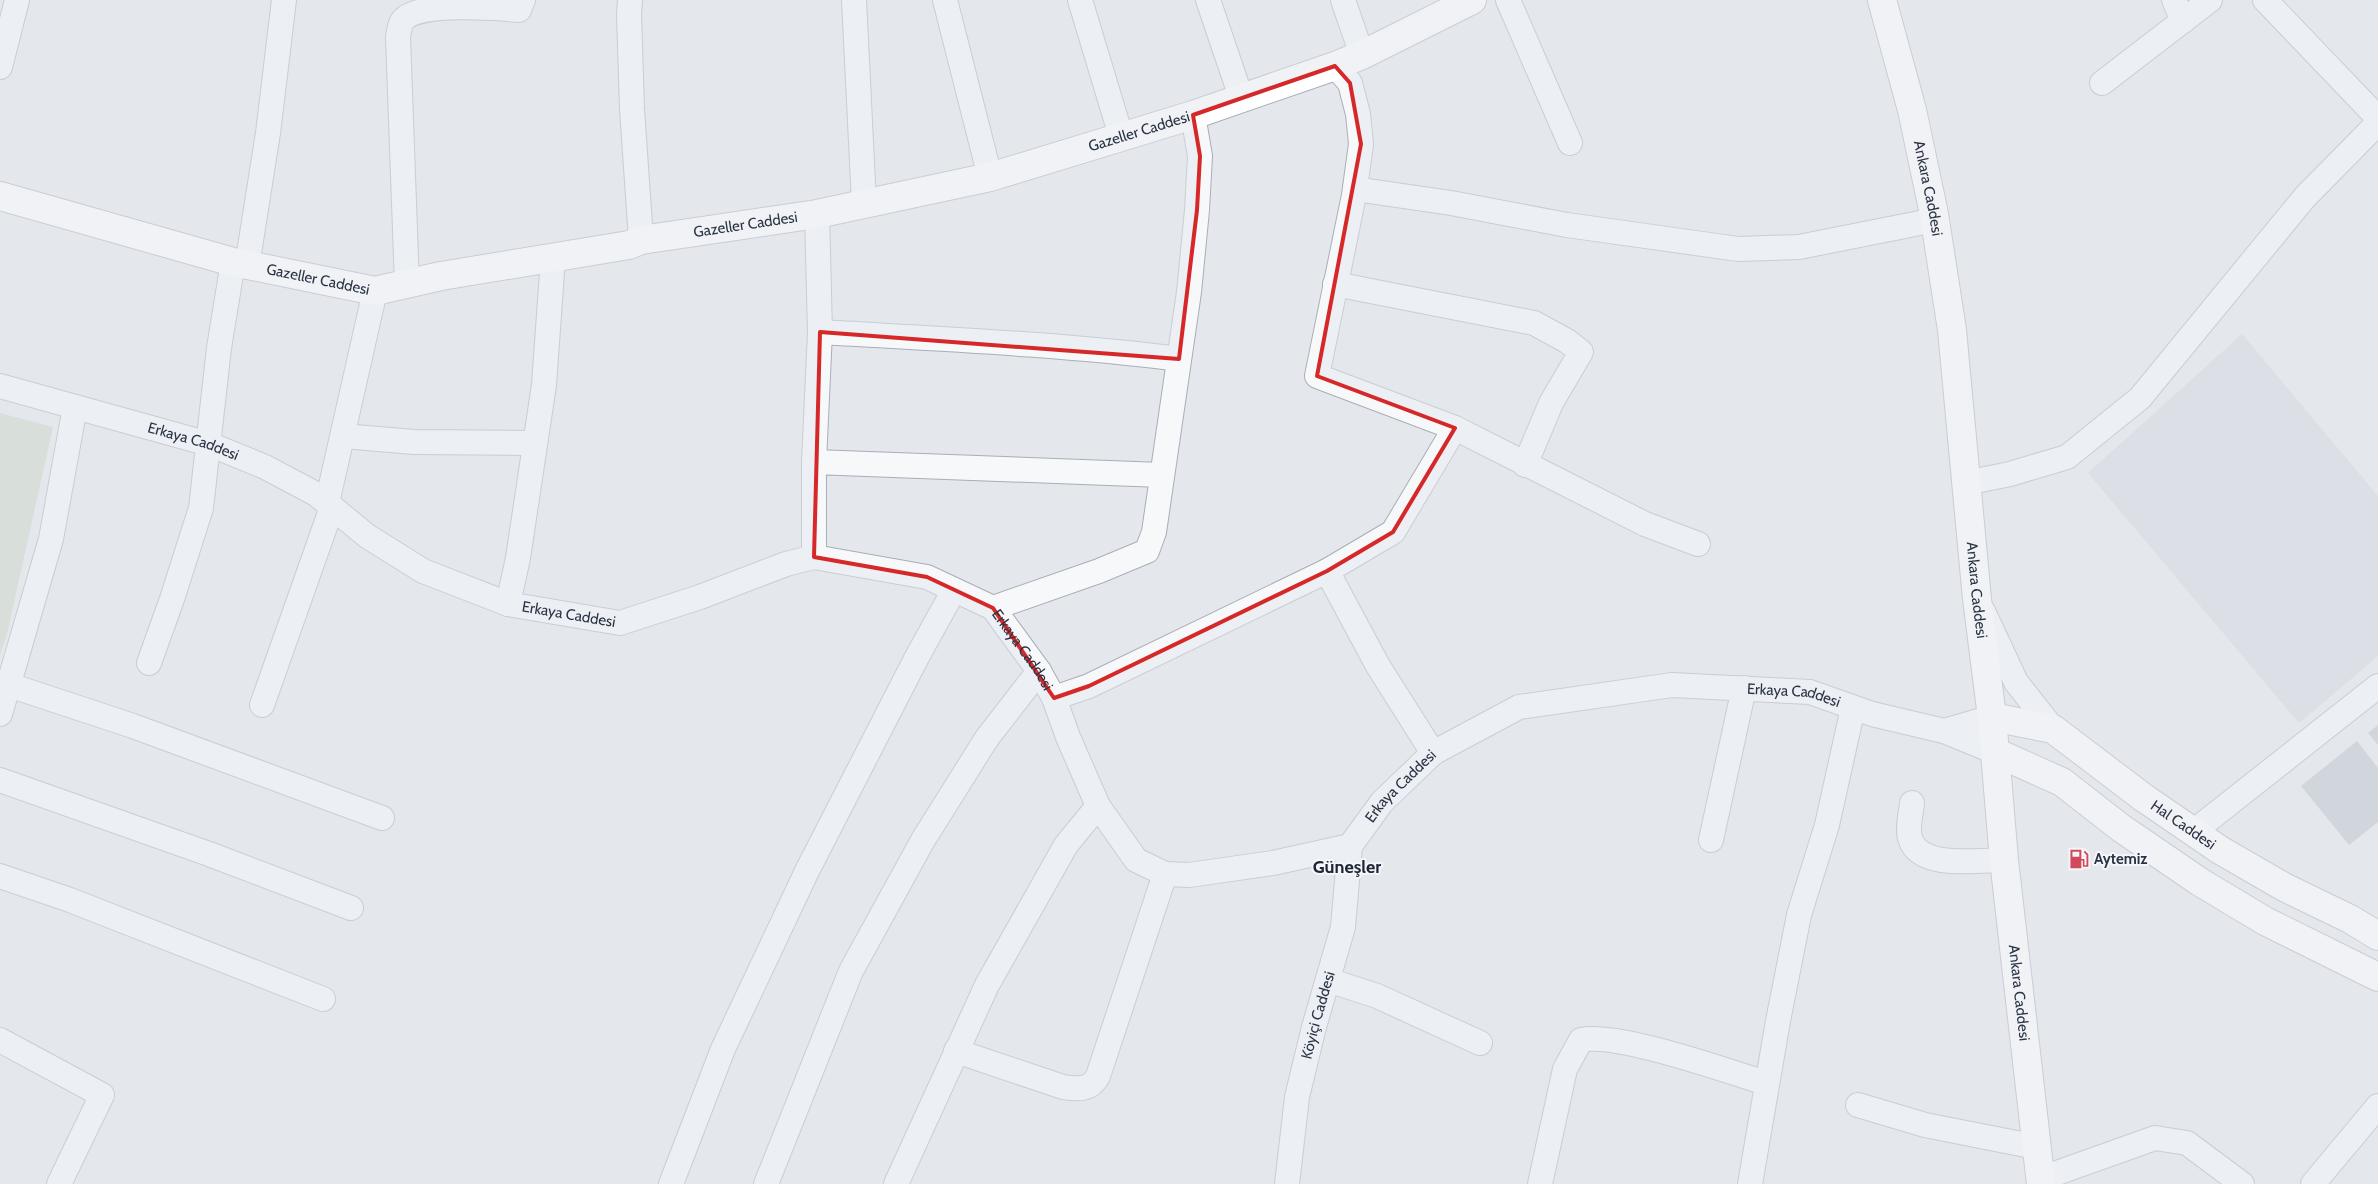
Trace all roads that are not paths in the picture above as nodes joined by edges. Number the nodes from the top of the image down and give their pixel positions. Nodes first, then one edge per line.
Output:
1 (17, 0) edge
2 (284, 0) edge
3 (523, 0) edge
4 (630, 0) edge
5 (854, 0) edge
6 (945, 0) edge
7 (1080, 0) edge
8 (1208, 0) edge
9 (1343, 0) edge
10 (1472, 0) edge
11 (1508, 0) edge
12 (1882, 0) edge
13 (2210, 0) edge
14 (2266, 0) edge
15 (2178, 10) edge
16 (1362, 55) junction
17 (1335, 66) junction
18 (0, 68) edge
19 (2102, 84) dead end
20 (1241, 97) junction
21 (1193, 115) junction
22 (2378, 118) edge
23 (2378, 123) edge
24 (1121, 136) junction
25 (1570, 143) dead end
26 (990, 177) junction
27 (1355, 189) junction
28 (0, 196) edge
29 (864, 203) junction
30 (817, 214) junction
31 (1935, 220) junction
32 (641, 240) junction
33 (553, 258) junction
34 (240, 264) junction
35 (1335, 284) junction
36 (407, 285) junction
37 (375, 292) junction
38 (820, 332) junction
39 (1179, 359) junction
40 (0, 386) edge
41 (75, 407) junction
42 (1455, 428) junction
43 (343, 436) junction
44 (534, 443) junction
45 (209, 444) junction
46 (814, 462) junction
47 (1525, 465) junction
48 (1162, 475) junction
49 (1966, 482) junction
50 (330, 505) junction
51 (1698, 544) dead end
52 (814, 556) junction
53 (1327, 572) junction
54 (954, 590) junction
55 (1977, 599) junction
56 (508, 604) junction
57 (993, 608) junction
58 (149, 663) dead end
59 (1039, 671) junction
60 (9, 685) junction
61 (2378, 686) edge
62 (1744, 688) junction
63 (1054, 698) junction
64 (262, 705) dead end
65 (1853, 708) junction
66 (0, 714) edge
67 (1992, 717) junction
68 (2053, 729) junction
69 (1944, 731) junction
70 (1995, 752) junction
71 (1433, 753) junction
72 (0, 780) edge
73 (1912, 803) dead end
74 (1098, 806) junction
75 (382, 818) dead end
76 (2193, 832) junction
77 (1711, 840) dead end
78 (1350, 846) junction
79 (2004, 860) junction
80 (1165, 874) junction
81 (0, 876) edge
82 (351, 908) dead end
83 (2378, 936) edge
84 (2378, 977) edge
85 (1328, 980) junction
86 (323, 999) dead end
87 (0, 1040) edge
88 (1480, 1043) dead end
89 (956, 1051) junction
90 (1766, 1083) junction
91 (1858, 1105) dead end
92 (2378, 1106) edge
93 (2036, 1147) junction
94 (2041, 1182) edge
95 (59, 1184) edge
96 (671, 1184) edge
97 (766, 1184) edge
98 (896, 1184) edge
99 (1287, 1184) edge
100 (1540, 1184) edge
101 (1750, 1184) edge
102 (2242, 1184) edge
103 (2312, 1184) edge

1 - 18 street
2 - 34 street
3 - 36 street
4 - 32 street
5 - 29 street
6 - 26 street
7 - 24 street
8 - 20 street
9 - 16 street
10 - 16 street, Gazeller Caddesi
11 - 25 street
12 - 31 street, Ankara Caddesi
13 - 15 street
14 - 22 street
15 - 19 street
16 - 17 street, Gazeller Caddesi
17 - 20 street, Gazeller Caddesi
17 - 27 street
20 - 21 street, Gazeller Caddesi
21 - 24 street, Gazeller Caddesi
21 - 39 street
23 - 49 street
24 - 26 street, Gazeller Caddesi
26 - 29 street, Gazeller Caddesi
27 - 31 street
27 - 35 street
28 - 34 street, Gazeller Caddesi
29 - 30 street, Gazeller Caddesi
30 - 32 street, Gazeller Caddesi
30 - 38 street
31 - 49 street, Ankara Caddesi
32 - 33 street, Gazeller Caddesi
33 - 36 street, Gazeller Caddesi
33 - 44 street
34 - 37 street, Gazeller Caddesi
34 - 45 street
35 - 42 street
35 - 47 street
36 - 37 street, Gazeller Caddesi
37 - 43 street
38 - 39 street
38 - 46 street
39 - 48 street
40 - 41 street, Erkaya Caddesi
41 - 45 street, Erkaya Caddesi
41 - 60 street
42 - 47 street
42 - 53 street
43 - 44 street
43 - 50 street
44 - 56 street
45 - 50 street, Erkaya Caddesi
45 - 58 street
46 - 48 street
46 - 52 street
47 - 51 street
48 - 57 street
49 - 55 street, Ankara Caddesi
50 - 56 street, Erkaya Caddesi
50 - 64 street
52 - 54 street, Erkaya Caddesi
52 - 56 street, Erkaya Caddesi
53 - 63 street
53 - 71 street
54 - 57 street, Erkaya Caddesi
54 - 96 street
55 - 67 street, Ankara Caddesi
55 - 68 street
57 - 59 street, Erkaya Caddesi
59 - 63 street, Erkaya Caddesi
59 - 97 street
60 - 66 street
60 - 75 street
61 - 76 street
62 - 65 street, Erkaya Caddesi
62 - 71 street, Erkaya Caddesi
62 - 77 street
63 - 74 street, Erkaya Caddesi
65 - 69 street, Erkaya Caddesi
65 - 90 street
67 - 68 street, Hal Caddesi
67 - 69 street
67 - 70 street, Ankara Caddesi
68 - 76 street, Hal Caddesi
69 - 70 street, Erkaya Caddesi
70 - 79 street, Ankara Caddesi
70 - 84 street
71 - 78 street, Erkaya Caddesi
72 - 82 street
73 - 79 street
74 - 80 street, Erkaya Caddesi
74 - 89 street
76 - 83 street, Hal Caddesi
78 - 80 street, Erkaya Caddesi
78 - 85 street, Köyiçi Caddesi
79 - 93 street, Ankara Caddesi
80 - 89 street
81 - 86 street
85 - 88 street
85 - 99 street, Köyiçi Caddesi
87 - 95 street
89 - 98 street
90 - 100 street
90 - 101 street
91 - 93 street
92 - 103 street
93 - 94 street, Ankara Caddesi
94 - 102 street

